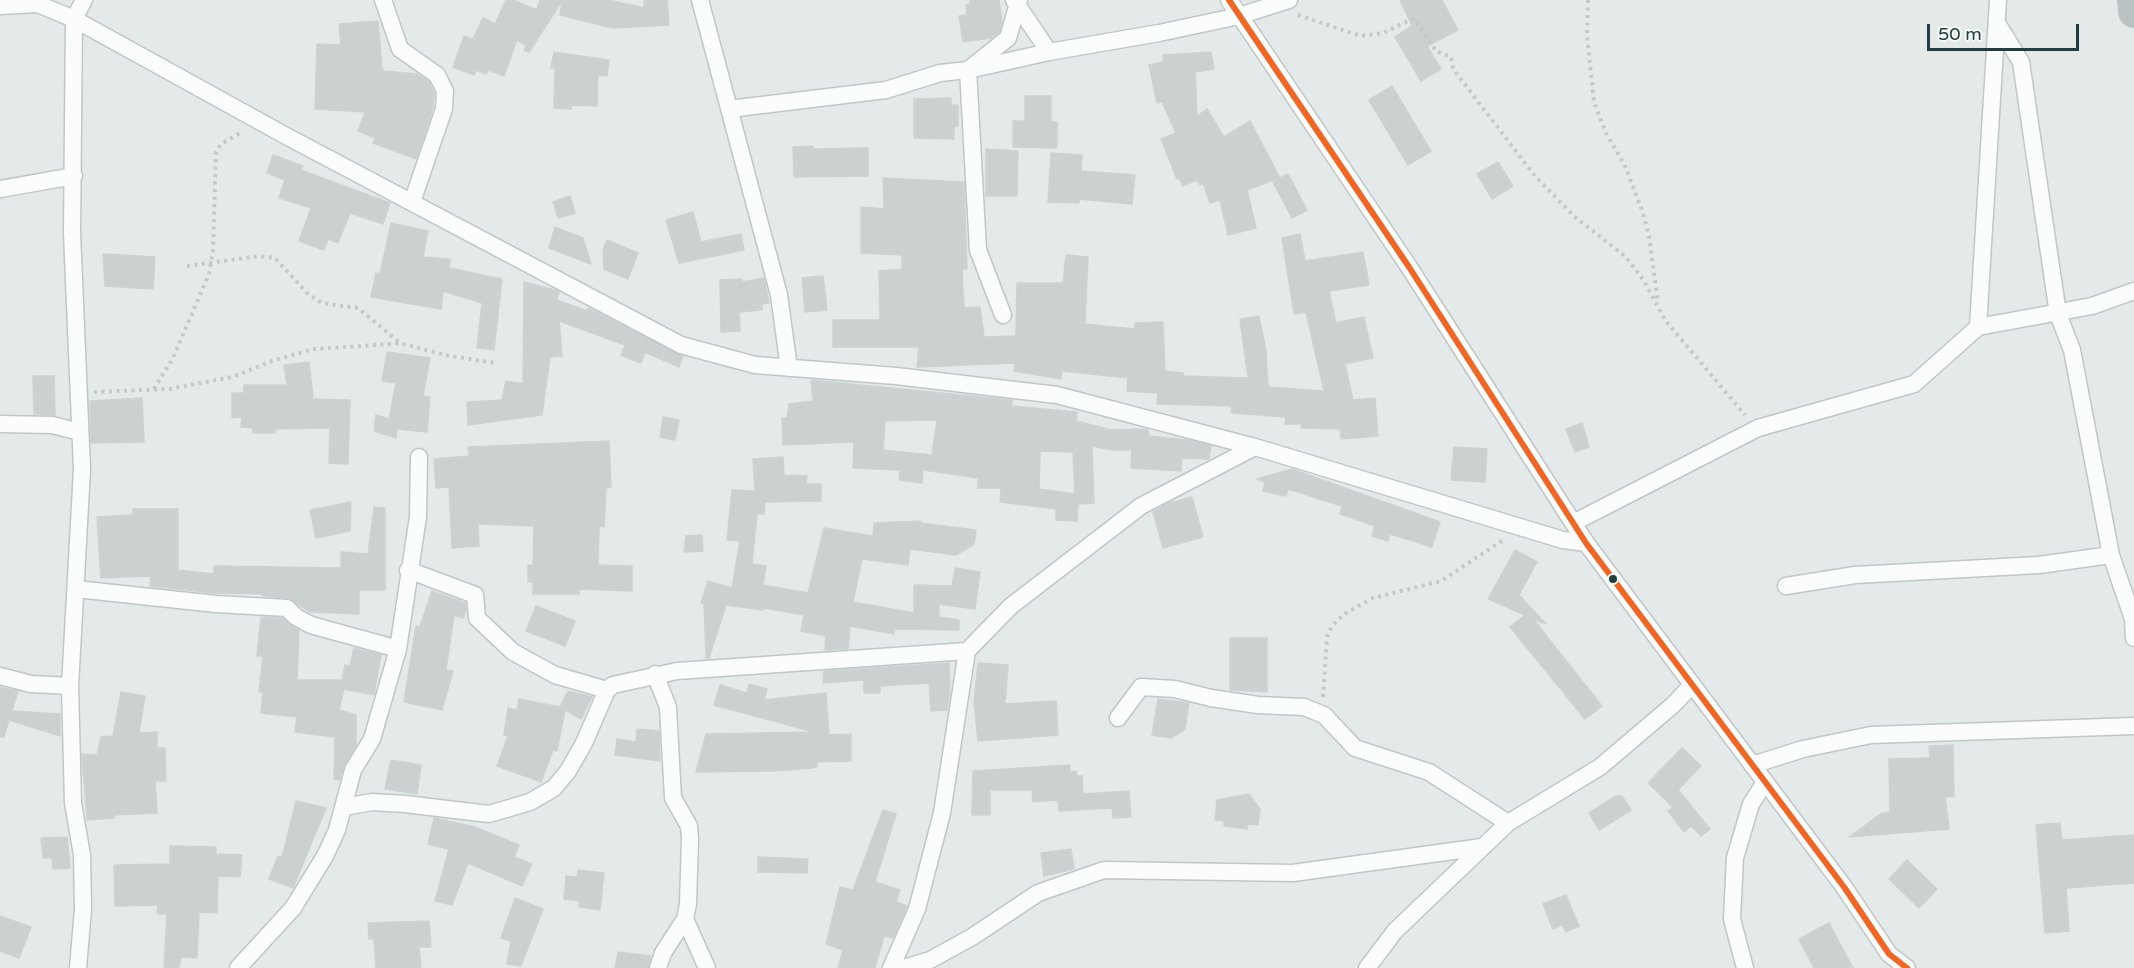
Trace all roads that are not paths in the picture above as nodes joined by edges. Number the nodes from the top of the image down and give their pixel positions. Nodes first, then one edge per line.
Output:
1 (84, 0) edge
2 (383, 0) edge
3 (700, 0) edge
4 (1229, 0) edge
5 (1289, 0) edge
6 (1998, 0) edge
7 (2133, 0) edge
8 (1016, 1) edge
9 (37, 2) edge
10 (0, 6) edge
11 (2134, 12) edge
12 (1239, 16) junction
13 (74, 19) junction
14 (1996, 23) junction
15 (1049, 52) junction
16 (968, 70) junction
17 (729, 109) junction
18 (74, 176) junction
19 (0, 189) edge
20 (412, 202) junction
21 (2134, 291) edge
22 (2058, 314) junction
23 (1003, 315) dead end
24 (1978, 327) junction
25 (789, 368) junction
26 (0, 424) edge
27 (80, 432) junction
28 (1255, 447) junction
29 (419, 457) dead end
30 (1573, 523) junction
31 (1586, 543) junction
32 (2111, 555) junction
33 (408, 570) junction
34 (1786, 586) dead end
35 (76, 589) junction
36 (2134, 638) edge
37 (398, 649) junction
38 (967, 651) junction
39 (655, 674) junction
40 (0, 675) edge
41 (1692, 685) junction
42 (70, 686) junction
43 (607, 690) junction
44 (1118, 718) dead end
45 (2134, 726) edge
46 (1752, 765) junction
47 (1765, 782) junction
48 (344, 807) junction
49 (1508, 823) junction
50 (1482, 847) junction
51 (685, 919) junction
52 (78, 968) edge
53 (238, 968) edge
54 (658, 968) edge
55 (707, 968) edge
56 (891, 968) edge
57 (904, 968) edge
58 (1367, 968) edge
59 (1745, 968) edge
60 (1908, 968) edge

1 - 13 street
2 - 20 street
3 - 17 street
4 - 12 street
5 - 12 street
6 - 14 street
7 - 11 highway
8 - 15 street
8 - 16 street
9 - 10 street
9 - 13 street
12 - 15 street
12 - 30 street
13 - 18 street
13 - 20 street
14 - 22 street
14 - 24 street
15 - 16 street
16 - 17 street
16 - 23 street
17 - 25 street
18 - 19 street
18 - 27 street
20 - 25 street
21 - 22 street
22 - 24 street
22 - 32 street
24 - 30 street
25 - 28 street
26 - 27 street
27 - 35 street
28 - 31 street
28 - 38 street
29 - 33 street
30 - 31 street
31 - 41 street
32 - 34 street
32 - 36 street
33 - 37 street
33 - 43 street
35 - 37 street
35 - 42 street
37 - 48 street
38 - 39 street
38 - 56 street
39 - 43 street
39 - 51 street
40 - 42 street
41 - 46 street
41 - 49 street
42 - 52 street
43 - 48 street
44 - 49 street
45 - 46 street
46 - 47 street
47 - 59 street
47 - 60 street
48 - 53 street
49 - 50 street
50 - 57 street
50 - 58 street
51 - 54 street
51 - 55 street

